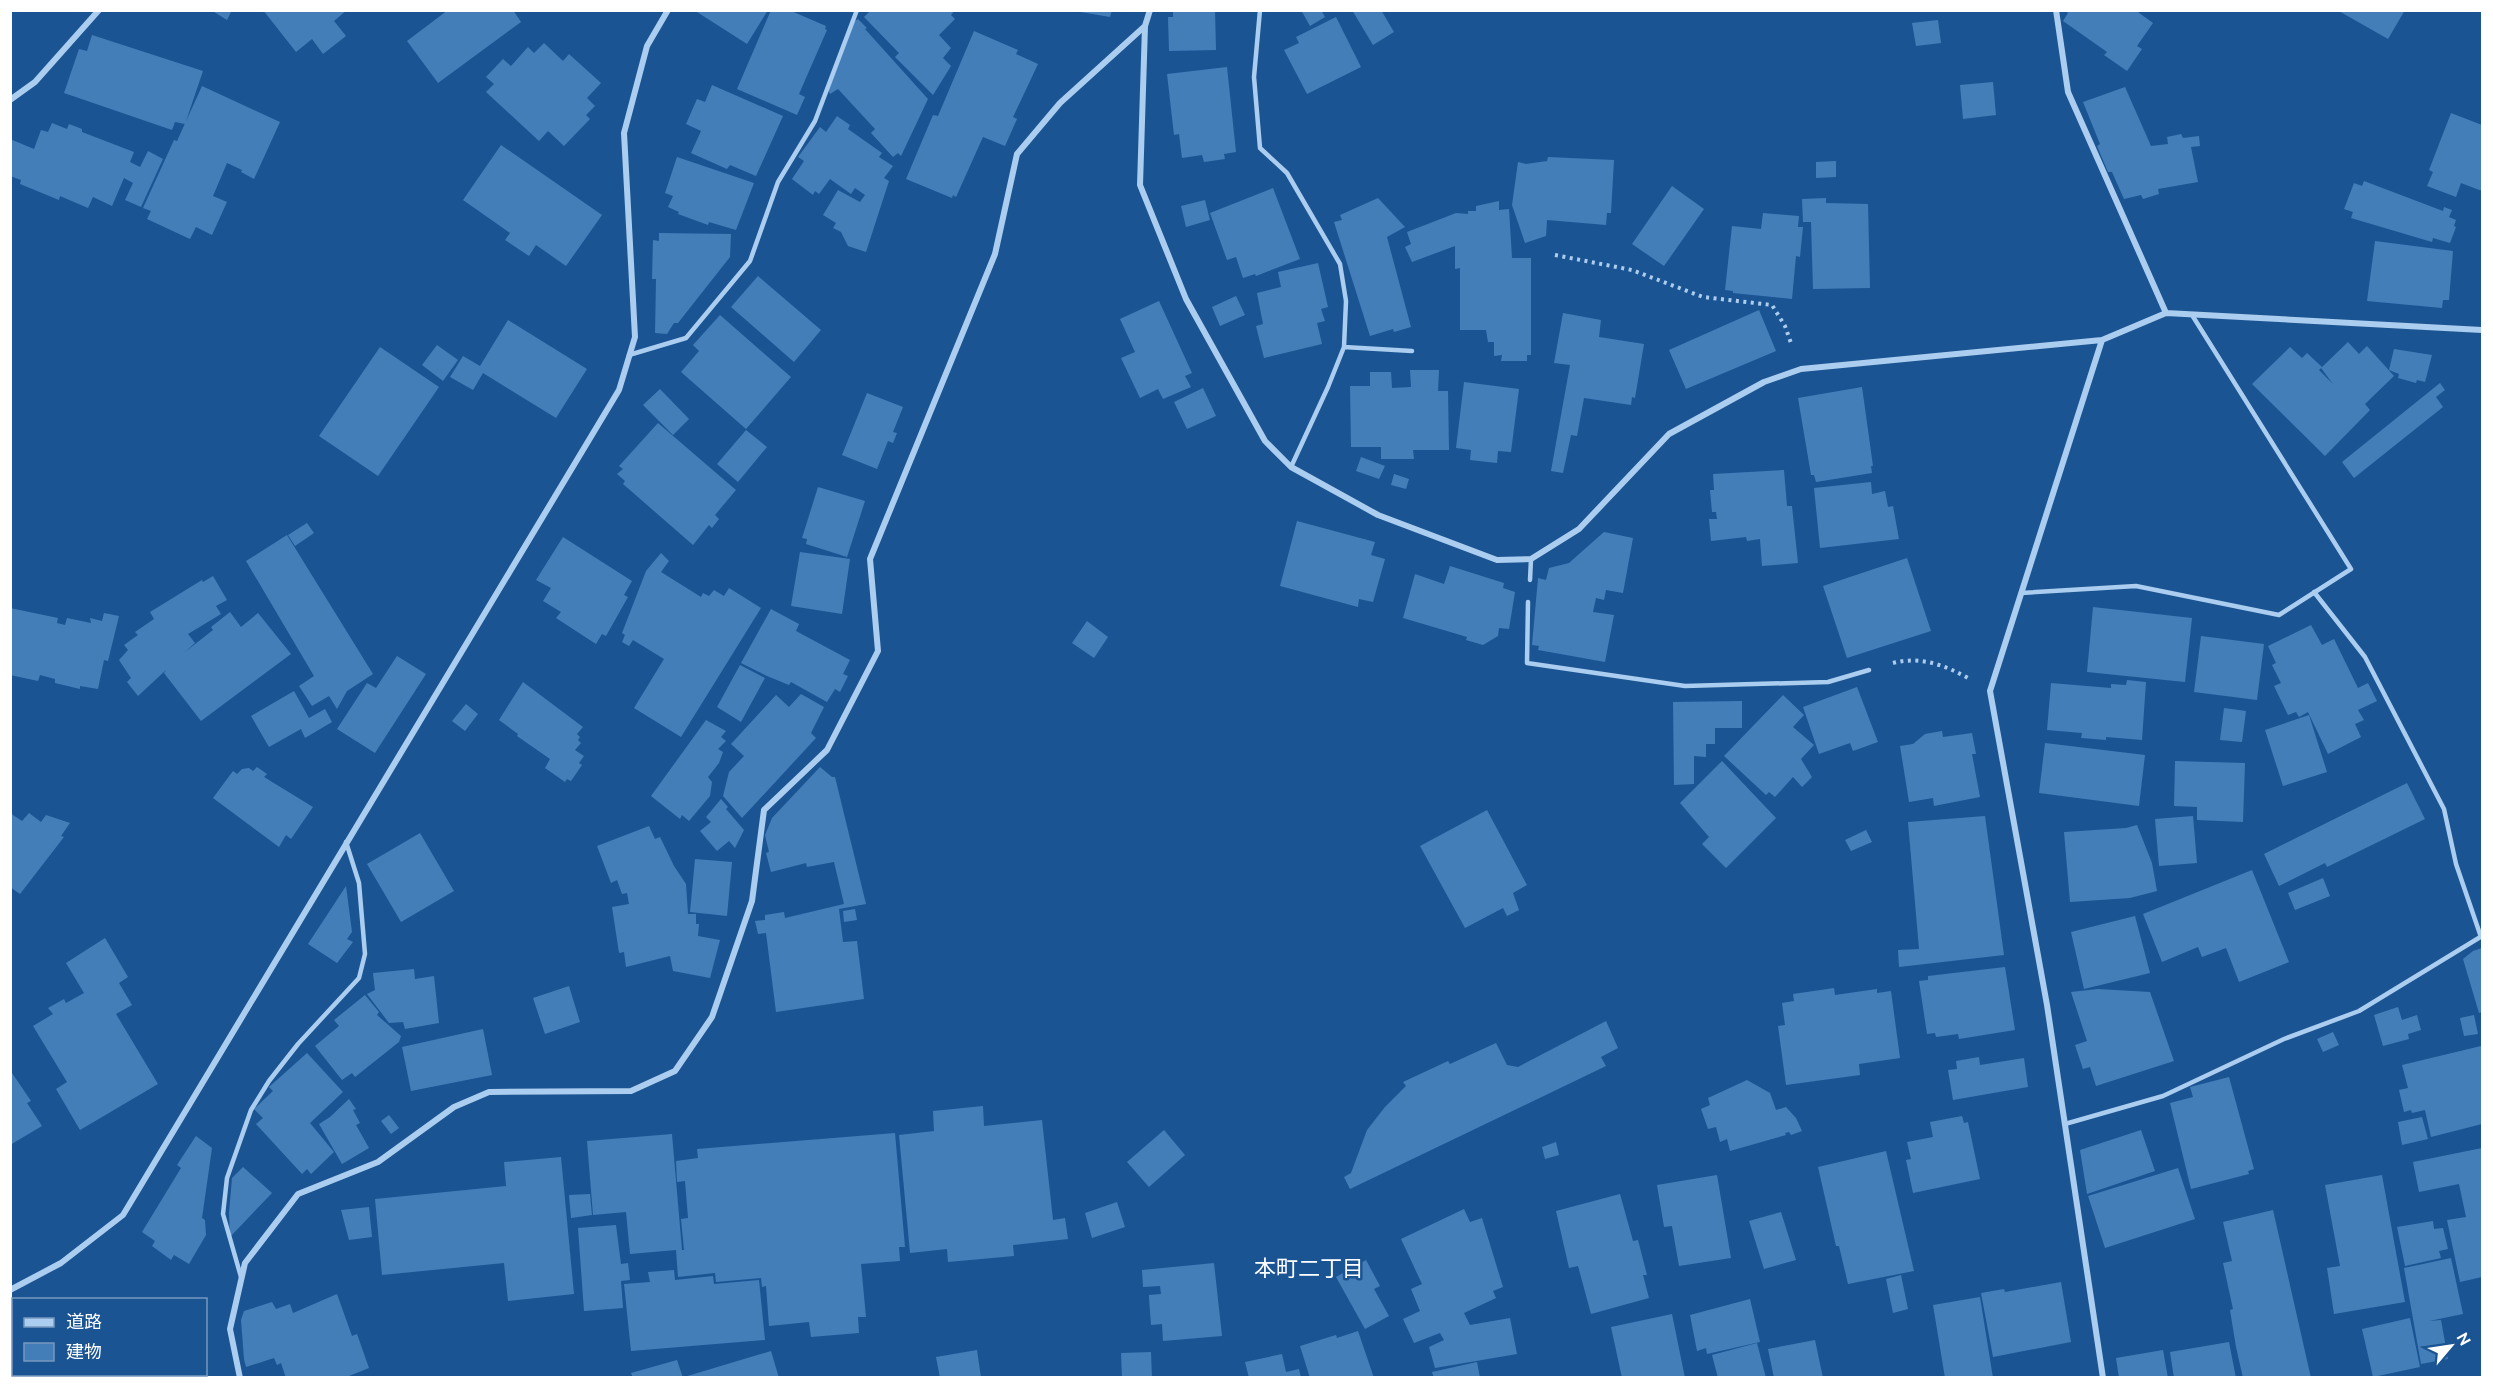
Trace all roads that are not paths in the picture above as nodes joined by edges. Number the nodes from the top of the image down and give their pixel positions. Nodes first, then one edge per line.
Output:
1 (99, 10) edge
2 (668, 10) edge
3 (856, 10) edge
4 (1150, 10) edge
5 (1260, 10) edge
6 (2056, 10) edge
7 (1145, 26) junction
8 (10, 100) edge
9 (2166, 313) junction
10 (2192, 315) junction
11 (2482, 330) edge
12 (2102, 340) junction
13 (1344, 347) junction
14 (1412, 351) dead end
15 (629, 356) junction
16 (1291, 467) junction
17 (1531, 559) junction
18 (1530, 580) dead end
19 (2314, 592) junction
20 (2021, 593) junction
21 (1528, 602) dead end
22 (1869, 670) road end
23 (346, 842) junction
24 (2482, 937) edge
25 (2065, 1124) junction
26 (242, 1280) junction
27 (10, 1290) edge
28 (240, 1377) edge
29 (2103, 1377) edge

1 - 8 street
2 - 15 street
3 - 15 lane
4 - 7 street
5 - 13 lane
6 - 9 street
7 - 16 street
7 - 26 street
9 - 10 street
9 - 12 street
10 - 11 street
10 - 19 lane
12 - 17 street
12 - 20 street
13 - 14 lane
13 - 16 lane
15 - 23 street
16 - 17 street
17 - 18 lane
19 - 20 lane
19 - 24 lane
20 - 25 street
21 - 22 lane
23 - 26 lane
23 - 27 street
24 - 25 lane
25 - 29 street
26 - 28 street

